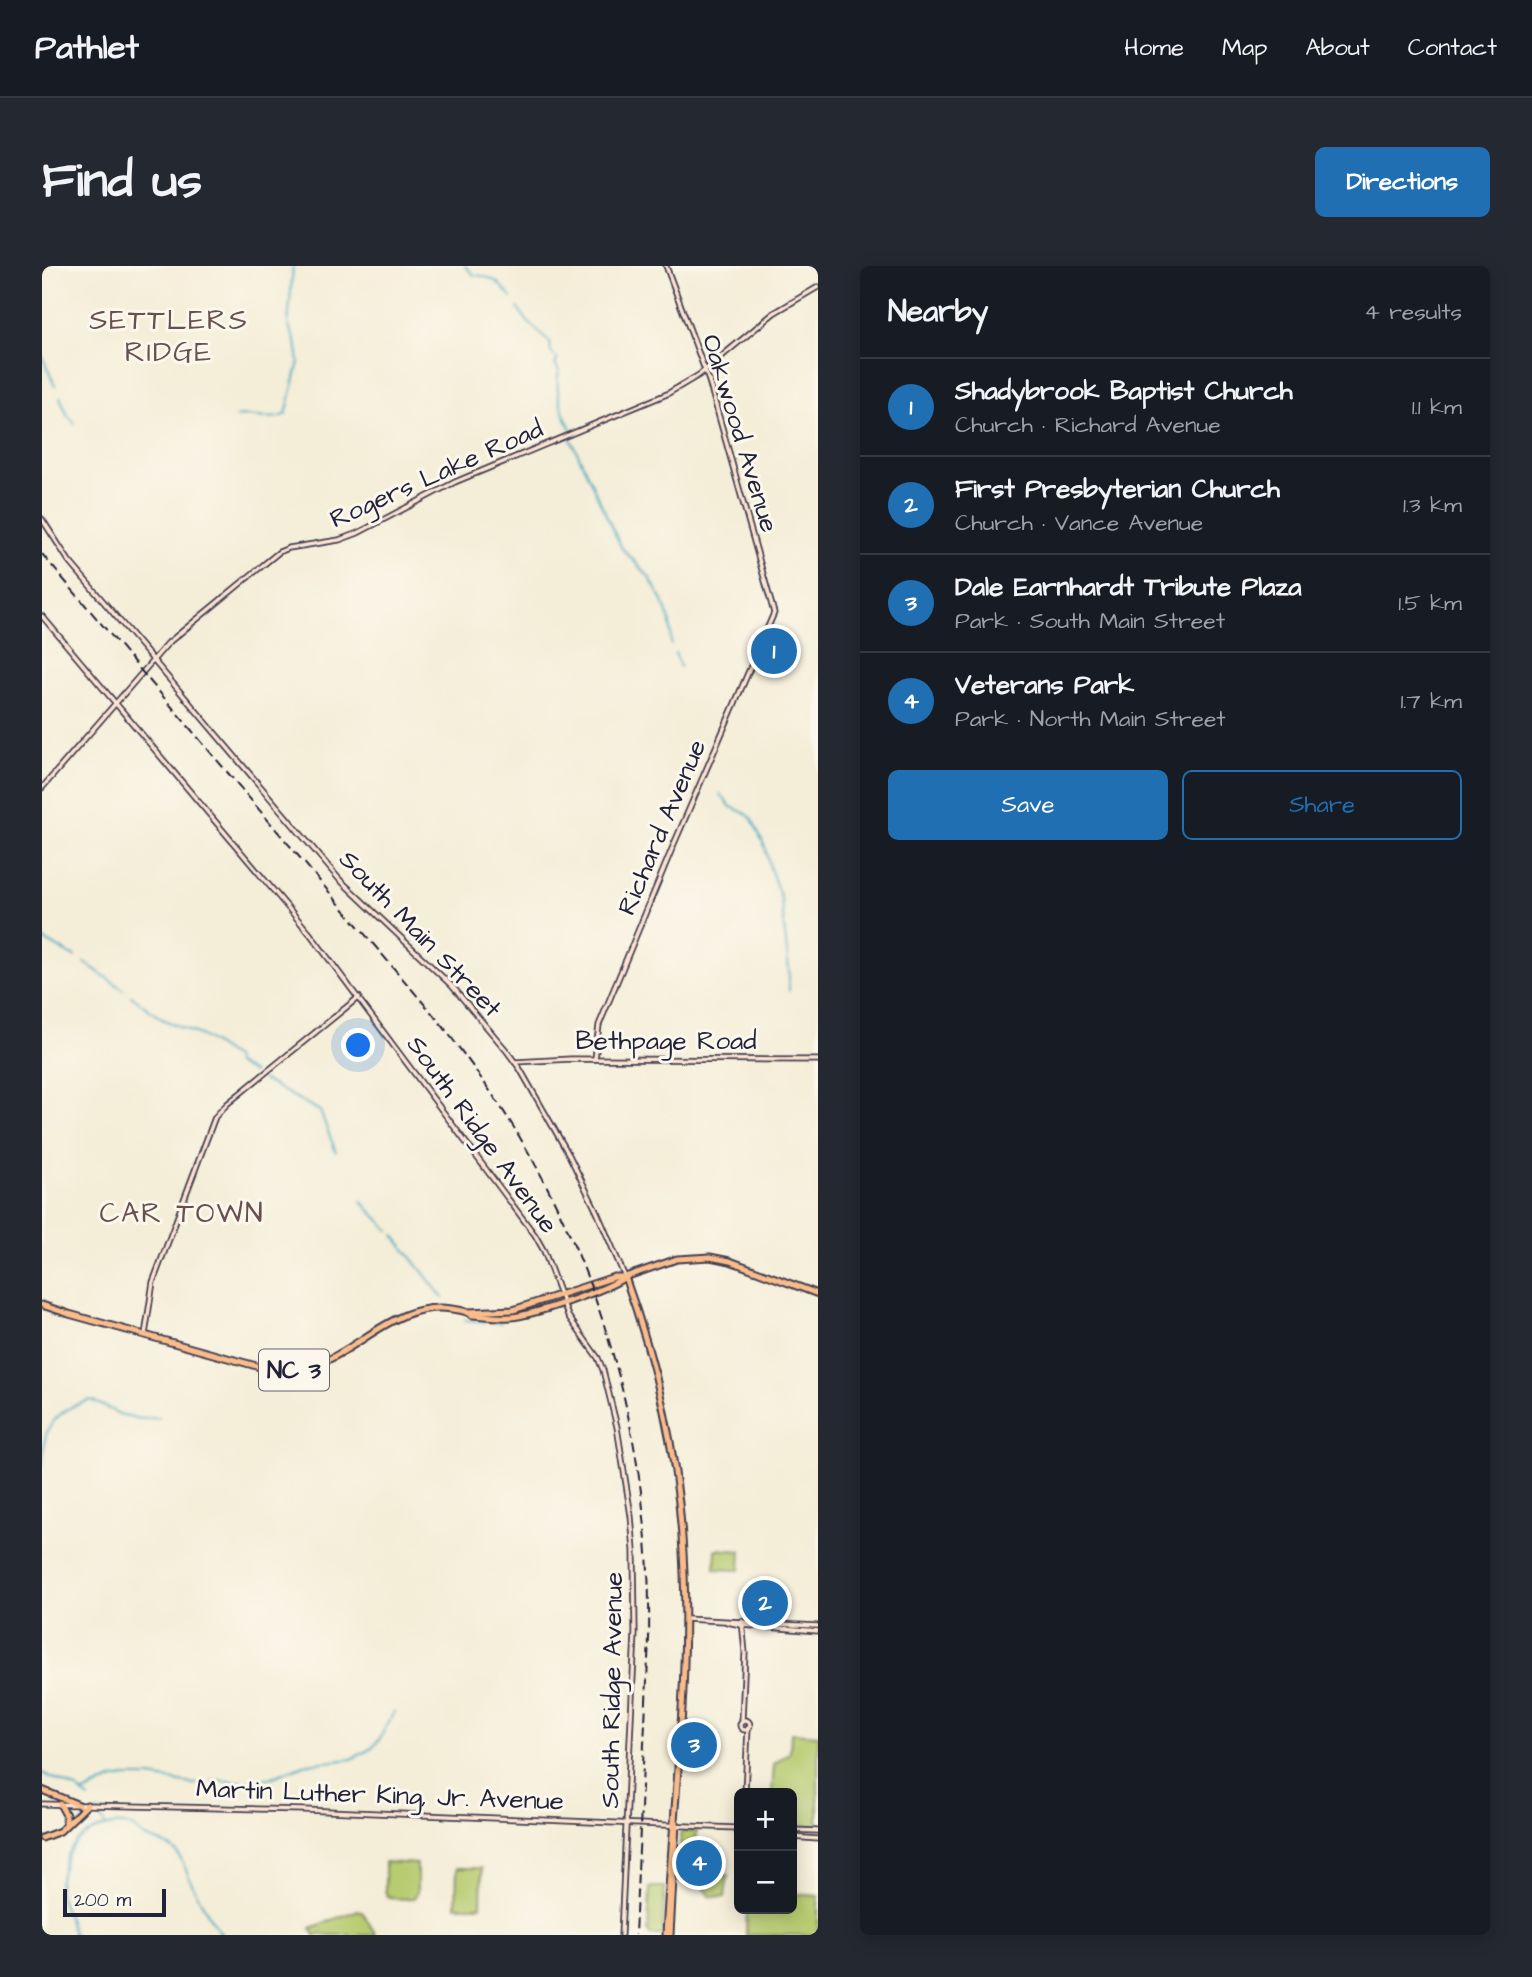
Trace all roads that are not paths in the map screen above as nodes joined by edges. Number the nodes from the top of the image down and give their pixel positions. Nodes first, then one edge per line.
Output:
1 (666, 266) edge
2 (818, 287) edge
3 (705, 370) junction
4 (42, 519) edge
5 (774, 613) joint
6 (42, 616) edge
7 (153, 660) junction
8 (117, 704) junction
9 (42, 789) edge
10 (359, 997) junction
11 (595, 1059) junction
12 (818, 1060) edge
13 (515, 1062) junction
14 (625, 1277) junction
15 (818, 1294) edge
16 (561, 1299) junction
17 (534, 1304) junction
18 (42, 1305) edge
19 (468, 1312) junction
20 (514, 1317) junction
21 (145, 1335) junction
22 (685, 1619) junction
23 (742, 1623) junction
24 (818, 1628) edge
25 (745, 1788) edge
26 (42, 1790) edge
27 (42, 1804) edge
28 (60, 1804) junction
29 (79, 1805) junction
30 (87, 1805) junction
31 (628, 1824) junction
32 (674, 1826) junction
33 (64, 1827) junction
34 (734, 1827) edge
35 (797, 1829) edge
36 (818, 1831) edge
37 (797, 1837) edge
38 (42, 1838) edge
39 (818, 1839) edge
40 (621, 1935) edge
41 (668, 1935) edge

1 - 3 street, Oakwood Avenue
2 - 3 street, Rogers Lake Road
3 - 5 street, Oakwood Avenue
3 - 7 street, Rogers Lake Road
4 - 7 street, South Main Street
5 - 11 street, Richard Avenue
6 - 8 street, South Ridge Avenue
7 - 8 street, Rogers Lake Road
7 - 13 street, South Main Street
8 - 9 street, Rogers Lake Road
8 - 10 street, South Ridge Avenue
10 - 16 street, South Ridge Avenue
10 - 21 street
11 - 12 street, Bethpage Road
11 - 13 street, Bethpage Road
13 - 14 street, South Main Street
14 - 15 main road, NC 3
14 - 16 main road, NC 3
14 - 22 main road, South Main Street
16 - 17 main road, NC 3
16 - 20 main road, NC 3
16 - 31 street, South Ridge Avenue
17 - 19 main road, NC 3
17 - 20 main road
18 - 21 main road, NC 3
19 - 20 main road, NC 3
19 - 21 main road, NC 3
22 - 23 street
22 - 32 main road, South Main Street
23 - 24 street
23 - 25 street
26 - 29 main road
27 - 28 street
28 - 29 street
28 - 33 main road
29 - 30 street, Martin Luther King, Jr. Avenue
30 - 31 street, Martin Luther King, Jr. Avenue
30 - 33 main road
31 - 32 street, Martin Luther King, Jr. Avenue
31 - 40 street, South Ridge Avenue
32 - 34 street, Martin Luther King, Jr. Avenue
32 - 41 main road, South Main Street
33 - 38 main road
35 - 36 street
37 - 39 street

